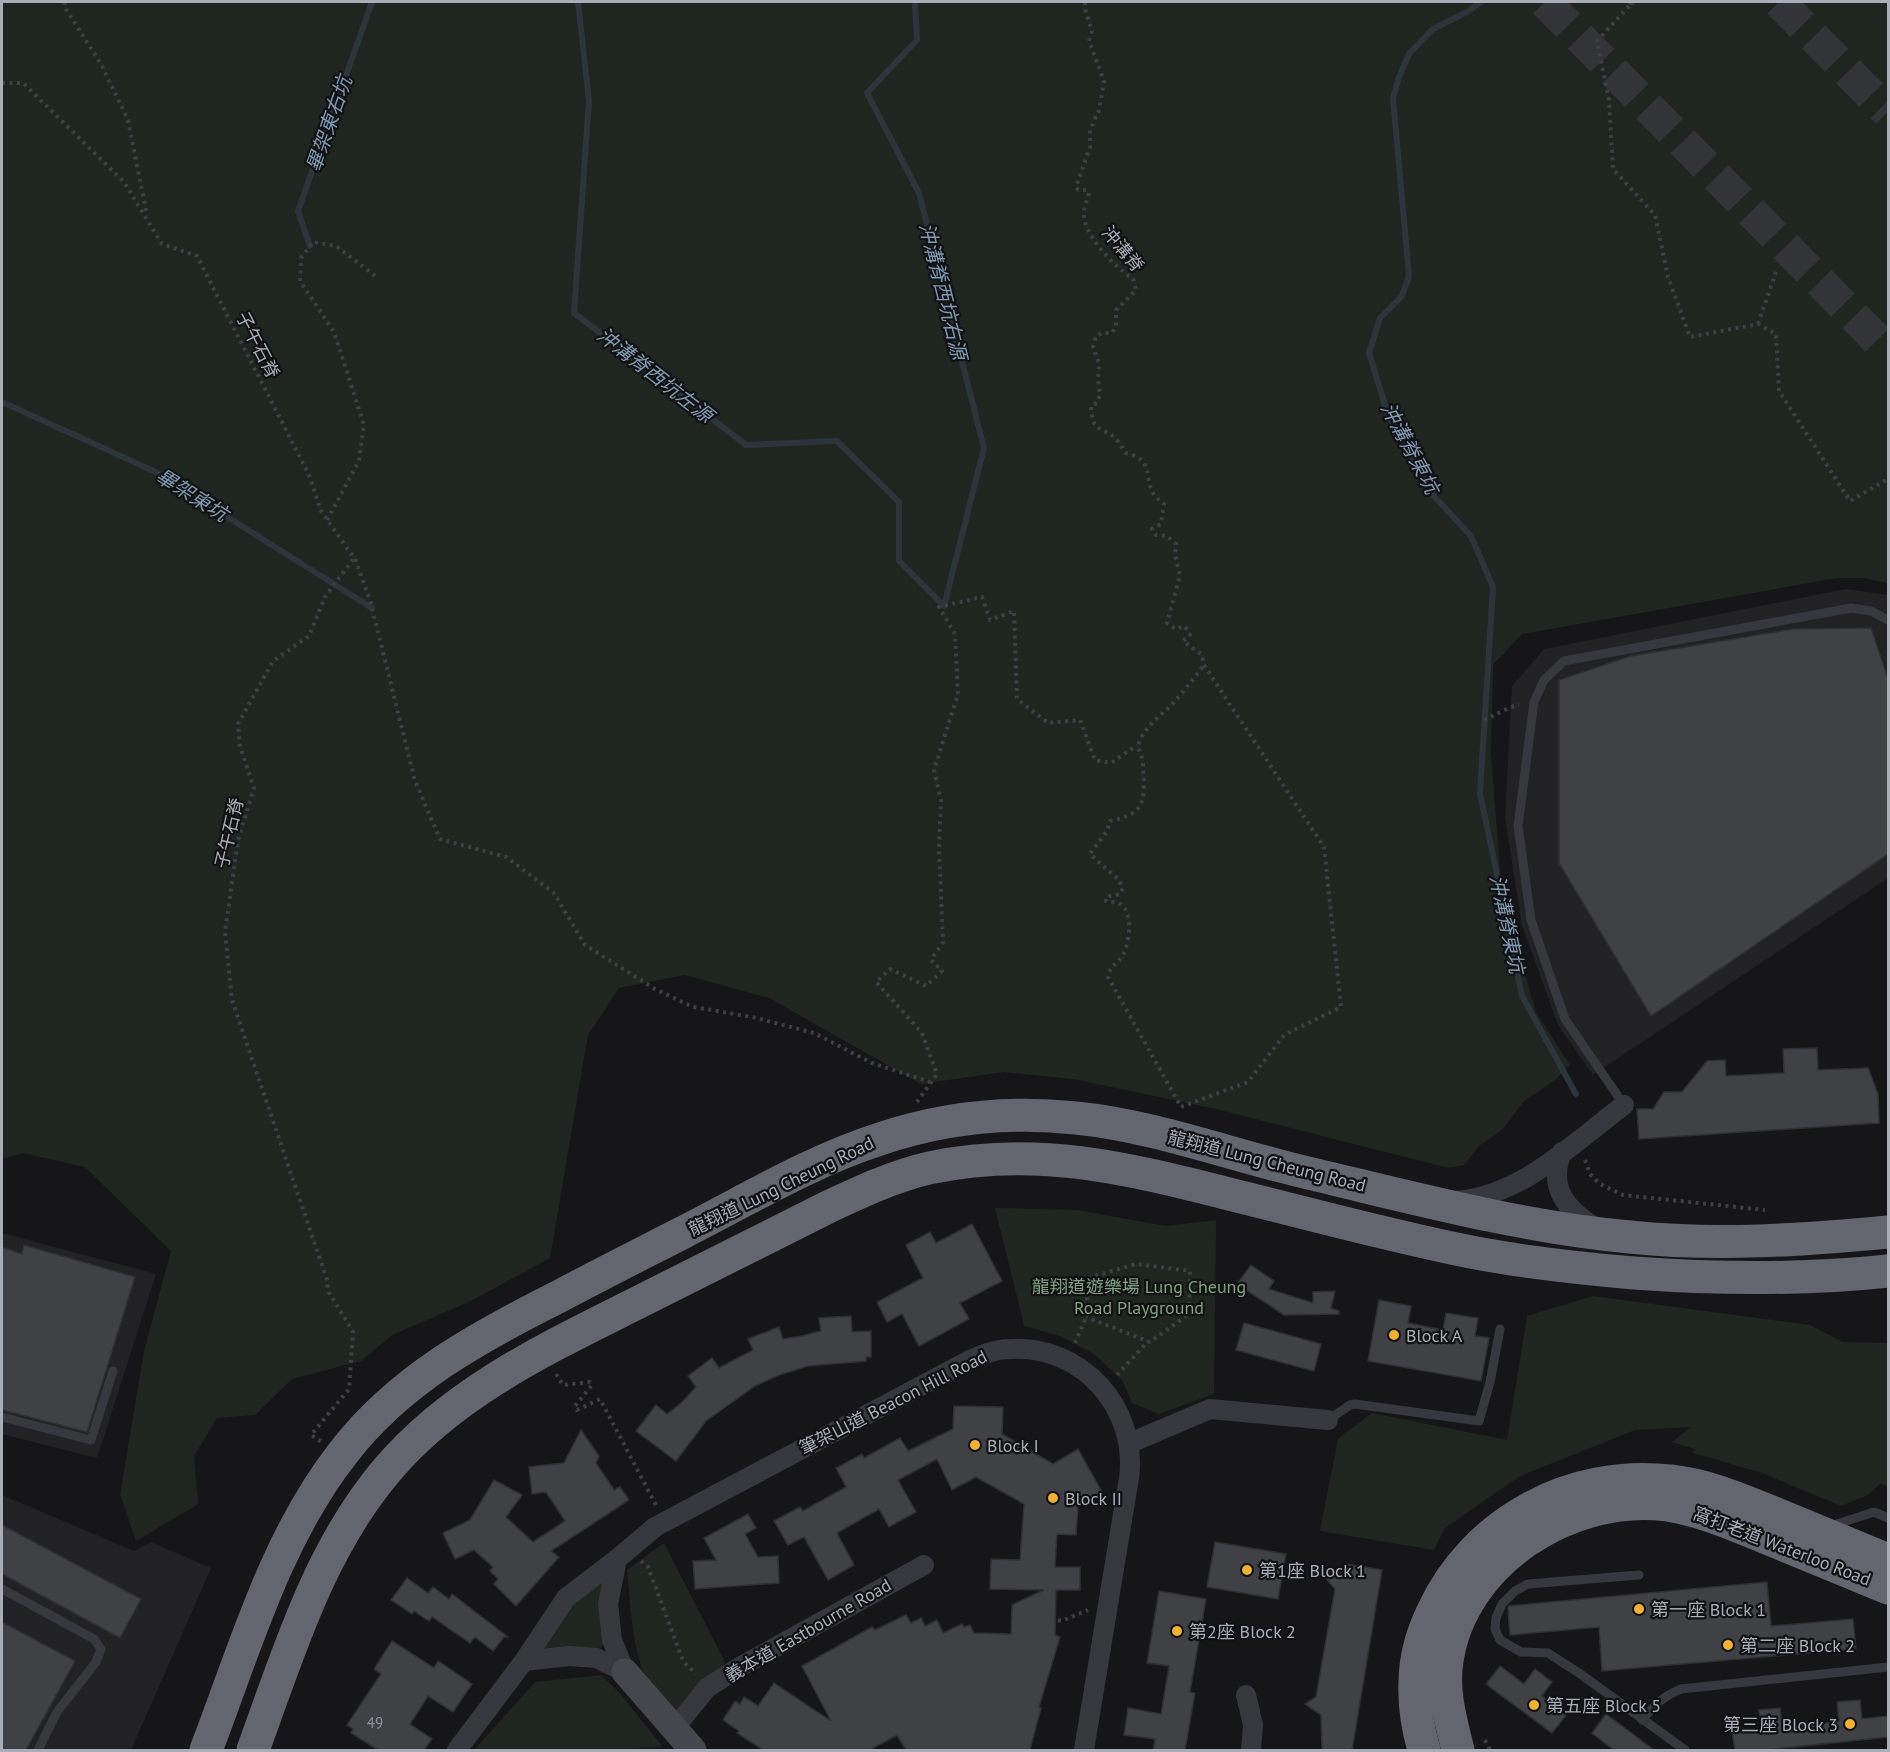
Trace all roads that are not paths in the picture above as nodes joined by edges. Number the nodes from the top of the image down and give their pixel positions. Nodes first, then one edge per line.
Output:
1 (1888, 620) edge
2 (1624, 1105) joint
3 (1562, 1152) junction
4 (1429, 1202) junction
5 (1888, 1232) edge
6 (1605, 1234) junction
7 (1671, 1258) junction
8 (1888, 1271) edge
9 (1500, 1329) dead end
10 (113, 1371) dead end
11 (2, 1418) edge
12 (1328, 1420) joint
13 (1130, 1443) junction
14 (1888, 1518) edge
15 (1817, 1531) junction
16 (617, 1559) junction
17 (1888, 1560) edge
18 (924, 1565) dead end
19 (1639, 1575) dead end
20 (1888, 1588) edge
21 (2, 1589) edge
22 (524, 1661) junction
23 (1888, 1667) edge
24 (625, 1672) junction
25 (1246, 1695) dead end
26 (1642, 1720) junction
27 (673, 1730) junction
28 (38, 1750) edge
29 (206, 1750) edge
30 (253, 1750) edge
31 (456, 1750) edge
32 (693, 1750) edge
33 (1084, 1750) edge
34 (1251, 1750) edge
35 (1424, 1750) edge
36 (1458, 1750) edge
37 (1684, 1750) edge

1 - 2 lane
2 - 3 street
3 - 4 street
3 - 6 street
4 - 6 highway, 龍翔道 Lung Cheung Road
4 - 29 highway, 龍翔道 Lung Cheung Road
5 - 7 highway, 龍翔道 Lung Cheung Road
6 - 7 highway, 龍翔道 Lung Cheung Road
7 - 8 highway, 龍翔道 Lung Cheung Road
7 - 30 highway, 龍翔道 Lung Cheung Road
9 - 12 lane
10 - 11 lane
12 - 13 street
13 - 16 street, 筆架山道 Beacon Hill Road
13 - 33 street, 筆架山道 Beacon Hill Road
14 - 15 lane
15 - 17 highway, 窩打老道 Waterloo Road
15 - 35 highway, 窩打老道 Waterloo Road
16 - 22 street, 筆架山道 Beacon Hill Road
16 - 24 street
18 - 27 street, 義本道 Eastbourne Road
19 - 26 lane
20 - 36 highway, 窩打老道 Waterloo Road
21 - 28 lane
22 - 24 street
22 - 31 street, 筆架山道 Beacon Hill Road
23 - 26 lane
24 - 27 street
25 - 34 street
26 - 37 lane
27 - 32 street

